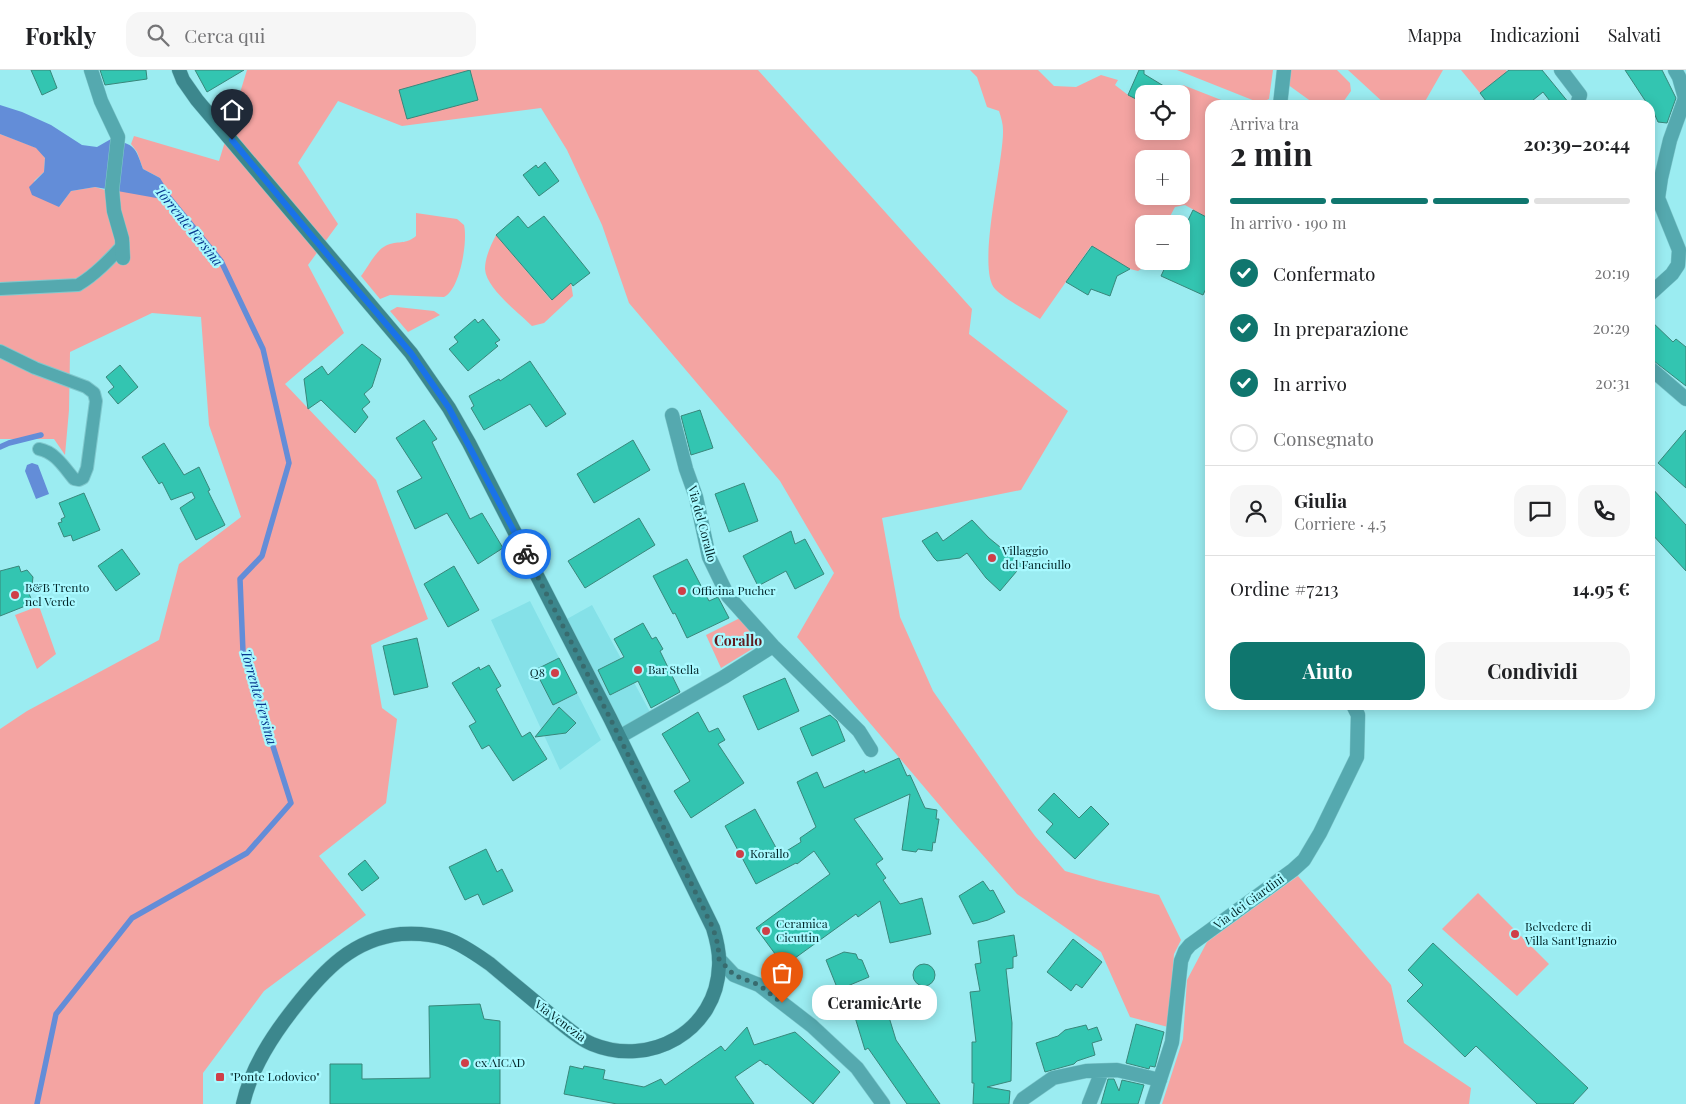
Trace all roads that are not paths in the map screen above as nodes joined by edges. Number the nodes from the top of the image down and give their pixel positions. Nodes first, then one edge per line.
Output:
1 (91, 70) edge
2 (179, 70) edge
3 (1284, 70) edge
4 (1561, 70) edge
5 (1675, 70) edge
6 (1281, 100) edge
7 (1578, 100) edge
8 (123, 252) joint
9 (0, 289) edge
10 (1655, 289) edge
11 (0, 351) edge
12 (1655, 372) edge
13 (1686, 399) edge
14 (672, 415) dead end
15 (39, 449) dead end
16 (773, 646) junction
17 (1356, 710) edge
18 (619, 737) junction
19 (871, 750) dead end
20 (719, 959) junction
21 (1102, 1071) junction
22 (1160, 1080) junction
23 (243, 1104) edge
24 (883, 1104) edge
25 (1020, 1104) edge
26 (1089, 1104) edge
27 (1152, 1104) edge

1 - 8 street
2 - 18 main road, Via Venezia
3 - 6 street
4 - 7 street
5 - 10 street
8 - 9 street
11 - 15 street
12 - 13 street
14 - 16 street, Via del Corallo
16 - 18 street
16 - 19 street, Via del Corallo
17 - 22 street, Via dei Giardini
18 - 20 main road, Via Venezia
20 - 23 main road, Via Venezia
20 - 24 street
21 - 22 street
21 - 25 street
21 - 26 street
22 - 27 street, Via dei Giardini

